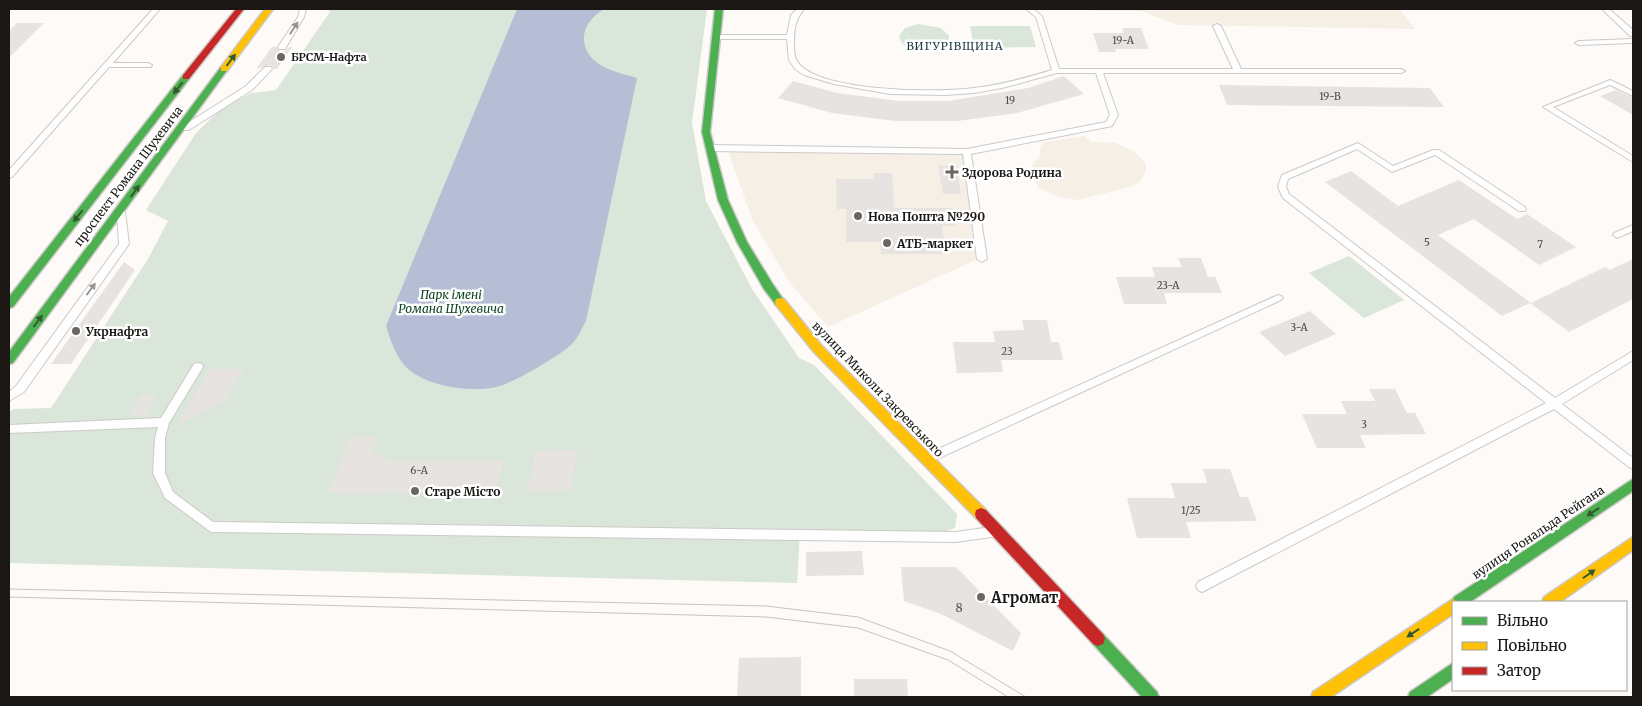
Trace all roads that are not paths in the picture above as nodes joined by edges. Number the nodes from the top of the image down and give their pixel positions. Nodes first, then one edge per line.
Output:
1 (157, 9) edge
2 (240, 9) edge
3 (269, 9) edge
4 (303, 9) edge
5 (719, 9) edge
6 (801, 9) edge
7 (1029, 9) edge
8 (1605, 9) edge
9 (1217, 26) dead end
10 (1633, 34) edge
11 (790, 37) junction
12 (715, 38) junction
13 (1633, 41) edge
14 (1578, 43) dead end
15 (282, 47) dead end
16 (108, 65) junction
17 (148, 65) dead end
18 (268, 69) dead end
19 (1056, 71) junction
20 (1099, 71) junction
21 (1238, 71) junction
22 (1401, 72) dead end
23 (1633, 94) edge
24 (176, 134) junction
25 (709, 148) junction
26 (967, 152) junction
27 (1633, 158) edge
28 (9, 175) edge
29 (121, 209) junction
30 (1522, 209) dead end
31 (1633, 228) edge
32 (1617, 235) dead end
33 (982, 259) dead end
34 (1278, 298) dead end
35 (9, 304) edge
36 (1633, 355) edge
37 (9, 360) edge
38 (198, 366) dead end
39 (9, 397) edge
40 (1553, 404) junction
41 (164, 422) junction
42 (9, 429) edge
43 (926, 459) junction
44 (1633, 464) edge
45 (1633, 484) edge
46 (998, 531) junction
47 (1633, 542) edge
48 (1202, 586) dead end
49 (1460, 601) edge
50 (1550, 601) edge
51 (1452, 607) edge
52 (1452, 671) edge
53 (1152, 697) edge
54 (1318, 697) edge
55 (1415, 697) edge

1 - 16 lane
2 -> 35 main road, проспект Романа Шухевича
24 -> 3 main road, проспект Романа Шухевича
15 -> 4 lane
5 - 12 main road, вулиця Миколи Закревського
6 - 11 lane
7 - 19 lane
8 - 10 lane
9 - 21 lane
11 - 12 lane
11 - 19 lane
12 - 25 main road, вулиця Миколи Закревського
13 - 14 lane
16 - 17 lane
16 - 28 lane
18 - 24 lane
19 - 20 lane
20 - 21 lane
20 - 26 lane
21 - 22 lane
23 - 27 lane
29 -> 24 main road, проспект Романа Шухевича
25 - 26 lane
25 - 43 main road, вулиця Миколи Закревського
26 - 33 lane
37 -> 29 main road, проспект Романа Шухевича
39 -> 29 lane
30 - 40 lane
31 - 32 lane
34 - 43 lane
36 - 40 lane
38 - 41 lane
40 - 44 lane
40 - 48 lane
41 - 42 lane
41 - 46 lane
43 - 46 main road, вулиця Миколи Закревського
45 -> 49 main road, вулиця Рональда Рейгана
46 - 53 main road, вулиця Миколи Закревського
50 -> 47 main road
51 -> 54 main road
52 - 55 main road

